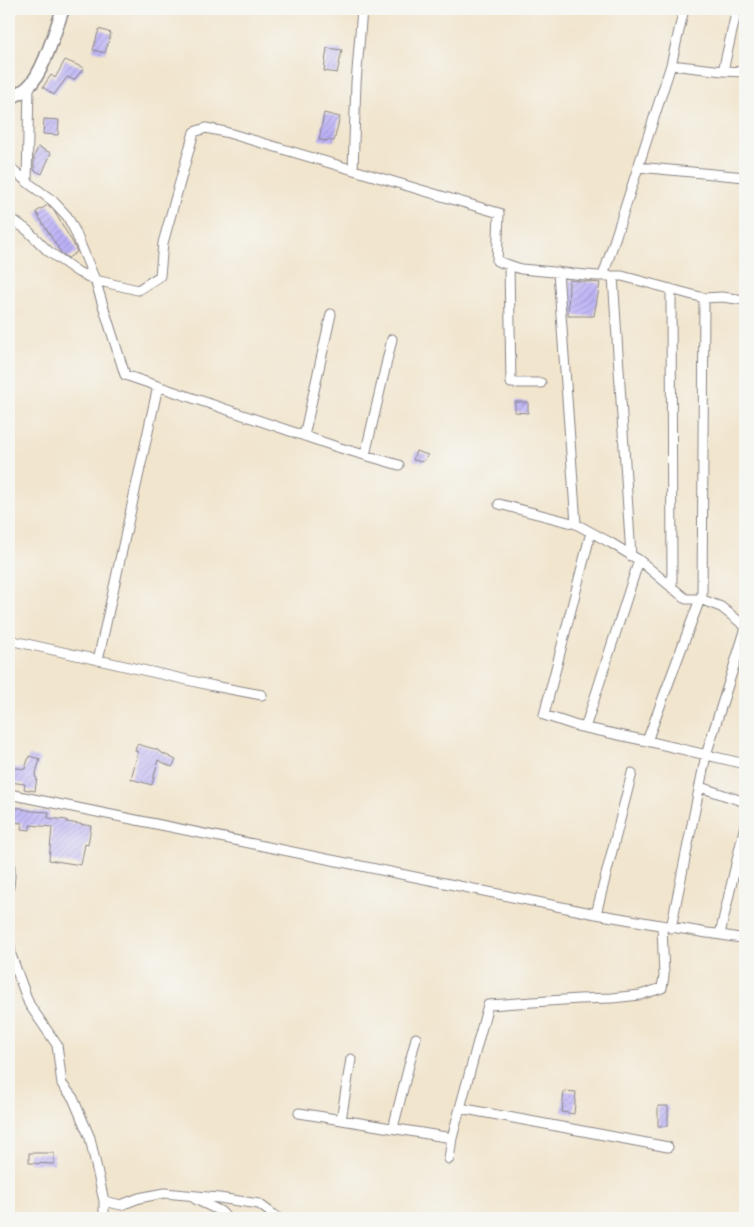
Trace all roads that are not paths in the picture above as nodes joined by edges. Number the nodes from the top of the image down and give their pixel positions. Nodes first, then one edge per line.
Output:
1 (63, 9) edge
2 (362, 9) edge
3 (684, 9) edge
4 (737, 9) edge
5 (671, 65) junction
6 (723, 71) junction
7 (745, 72) edge
8 (29, 86) junction
9 (9, 100) edge
10 (9, 166) edge
11 (638, 167) junction
12 (354, 170) junction
13 (745, 177) edge
14 (27, 182) junction
15 (9, 217) edge
16 (509, 265) junction
17 (558, 272) junction
18 (608, 276) junction
19 (96, 280) junction
20 (671, 289) junction
21 (704, 298) junction
22 (745, 300) edge
23 (331, 314) dead end
24 (392, 339) dead end
25 (541, 383) dead end
26 (158, 386) junction
27 (304, 436) junction
28 (365, 455) junction
29 (399, 465) dead end
30 (499, 504) dead end
31 (576, 524) junction
32 (591, 532) junction
33 (635, 558) junction
34 (672, 588) junction
35 (701, 600) junction
36 (745, 626) edge
37 (745, 631) edge
38 (9, 640) edge
39 (98, 660) junction
40 (262, 695) dead end
41 (585, 728) junction
42 (647, 741) junction
43 (706, 755) junction
44 (745, 764) edge
45 (632, 773) dead end
46 (700, 787) junction
47 (9, 796) edge
48 (745, 802) edge
49 (745, 825) edge
50 (9, 836) edge
51 (9, 887) edge
52 (596, 914) junction
53 (666, 927) junction
54 (720, 934) junction
55 (745, 938) edge
56 (9, 939) edge
57 (416, 1038) dead end
58 (351, 1059) dead end
59 (460, 1108) junction
60 (299, 1113) dead end
61 (340, 1120) junction
62 (393, 1128) junction
63 (452, 1138) junction
64 (668, 1148) dead end
65 (449, 1159) dead end
66 (188, 1195) junction
67 (104, 1201) junction
68 (104, 1218) edge
69 (227, 1218) edge
70 (278, 1218) edge

1 - 8 street
2 - 12 street
3 - 5 street
4 - 6 street
5 - 6 street
5 - 11 street
6 - 7 street
8 - 9 street
8 - 14 street
10 - 14 street
11 - 13 street
11 - 18 street
12 - 16 street
12 - 19 street
14 - 19 street
15 - 19 street
16 - 17 street
16 - 25 street
17 - 18 street
17 - 31 street
18 - 20 street
18 - 33 street
19 - 26 street
20 - 21 street
20 - 34 street
21 - 22 street
21 - 35 street
23 - 27 street
24 - 28 street
26 - 27 street
26 - 39 street
27 - 28 street
28 - 29 street
30 - 31 street
31 - 32 street
32 - 33 street
32 - 41 street
33 - 34 street
33 - 41 street
34 - 35 street
35 - 36 street
35 - 42 street
37 - 43 street
38 - 39 street
39 - 40 street
41 - 42 street
42 - 43 street
43 - 44 street
43 - 46 street
45 - 52 street
46 - 48 street
46 - 53 street
47 - 52 street
49 - 54 street
50 - 51 street
52 - 53 street
53 - 54 street
53 - 59 street
54 - 55 street
56 - 67 street
57 - 62 street
58 - 61 street
59 - 63 street
59 - 64 street
60 - 61 street
61 - 62 street
62 - 63 street
63 - 65 street
66 - 67 street
66 - 69 street
66 - 70 street
67 - 68 street

